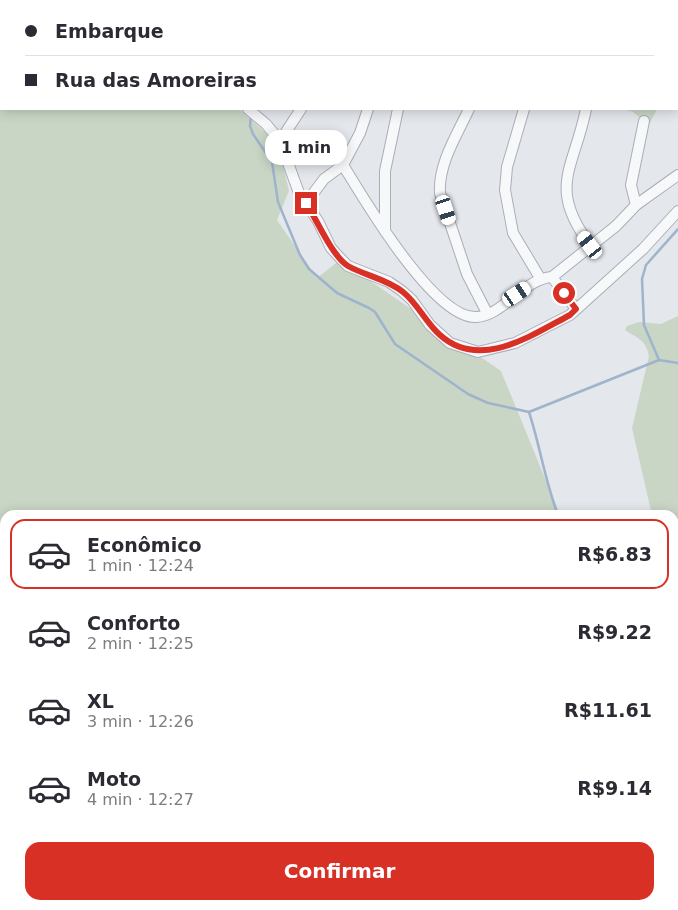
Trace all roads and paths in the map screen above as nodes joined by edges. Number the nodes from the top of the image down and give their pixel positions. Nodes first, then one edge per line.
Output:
1 (249, 110) edge
2 (300, 110) edge
3 (368, 110) edge
4 (398, 110) edge
5 (468, 110) edge
6 (524, 110) edge
7 (586, 110) edge
8 (644, 121) dead end
9 (280, 141) junction
10 (342, 165) junction
11 (678, 175) edge
12 (306, 203) junction
13 (636, 205) junction
14 (678, 211) edge
15 (385, 232) junction
16 (590, 245) junction
17 (552, 277) junction
18 (540, 278) junction
19 (576, 309) junction
20 (487, 313) junction

1 - 9 street
2 - 9 street
3 - 10 street
4 - 15 street
5 - 20 street
6 - 18 street
7 - 16 street
8 - 13 street
9 - 12 street
10 - 12 street
10 - 15 street
11 - 13 street
12 - 19 street
13 - 16 street
14 - 19 street
15 - 20 street
16 - 17 street
17 - 18 street
17 - 19 street
18 - 20 street

